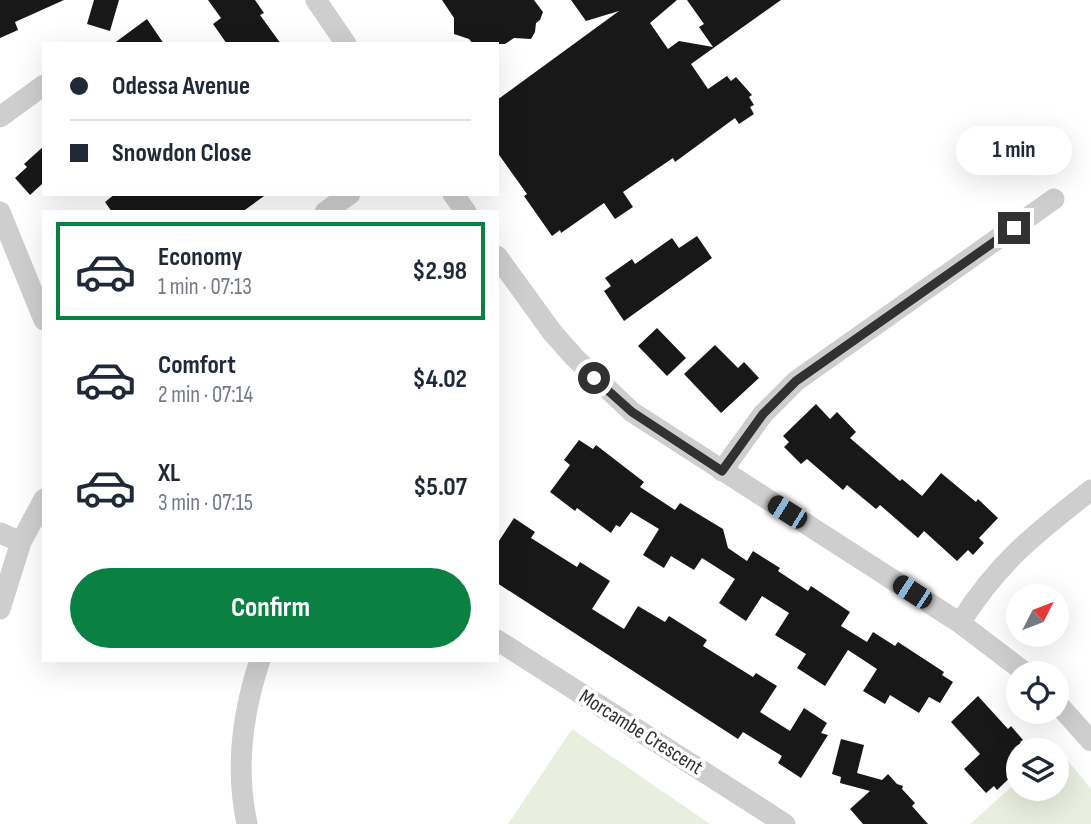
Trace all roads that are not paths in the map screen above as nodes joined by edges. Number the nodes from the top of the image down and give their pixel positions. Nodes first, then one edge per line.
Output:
1 (316, 0) edge
2 (345, 42) edge
3 (42, 86) edge
4 (0, 117) edge
5 (346, 196) edge
6 (1054, 199) dead end
7 (328, 210) edge
8 (0, 212) edge
9 (499, 259) edge
10 (42, 315) edge
11 (722, 471) junction
12 (1091, 490) edge
13 (42, 503) edge
14 (0, 533) edge
15 (21, 542) junction
16 (0, 609) edge
17 (960, 623) junction
18 (499, 641) edge
19 (1010, 661) edge
20 (259, 662) edge
21 (1069, 716) edge
22 (1091, 741) edge
23 (247, 824) edge
24 (785, 824) edge

1 - 2 street
3 - 4 street
5 - 7 street
6 - 11 street
8 - 10 street
9 - 11 street
11 - 17 street
12 - 17 street
13 - 15 street
14 - 15 street
15 - 16 street
17 - 19 street
18 - 24 street, Morcambe Crescent
20 - 23 street
21 - 22 street

